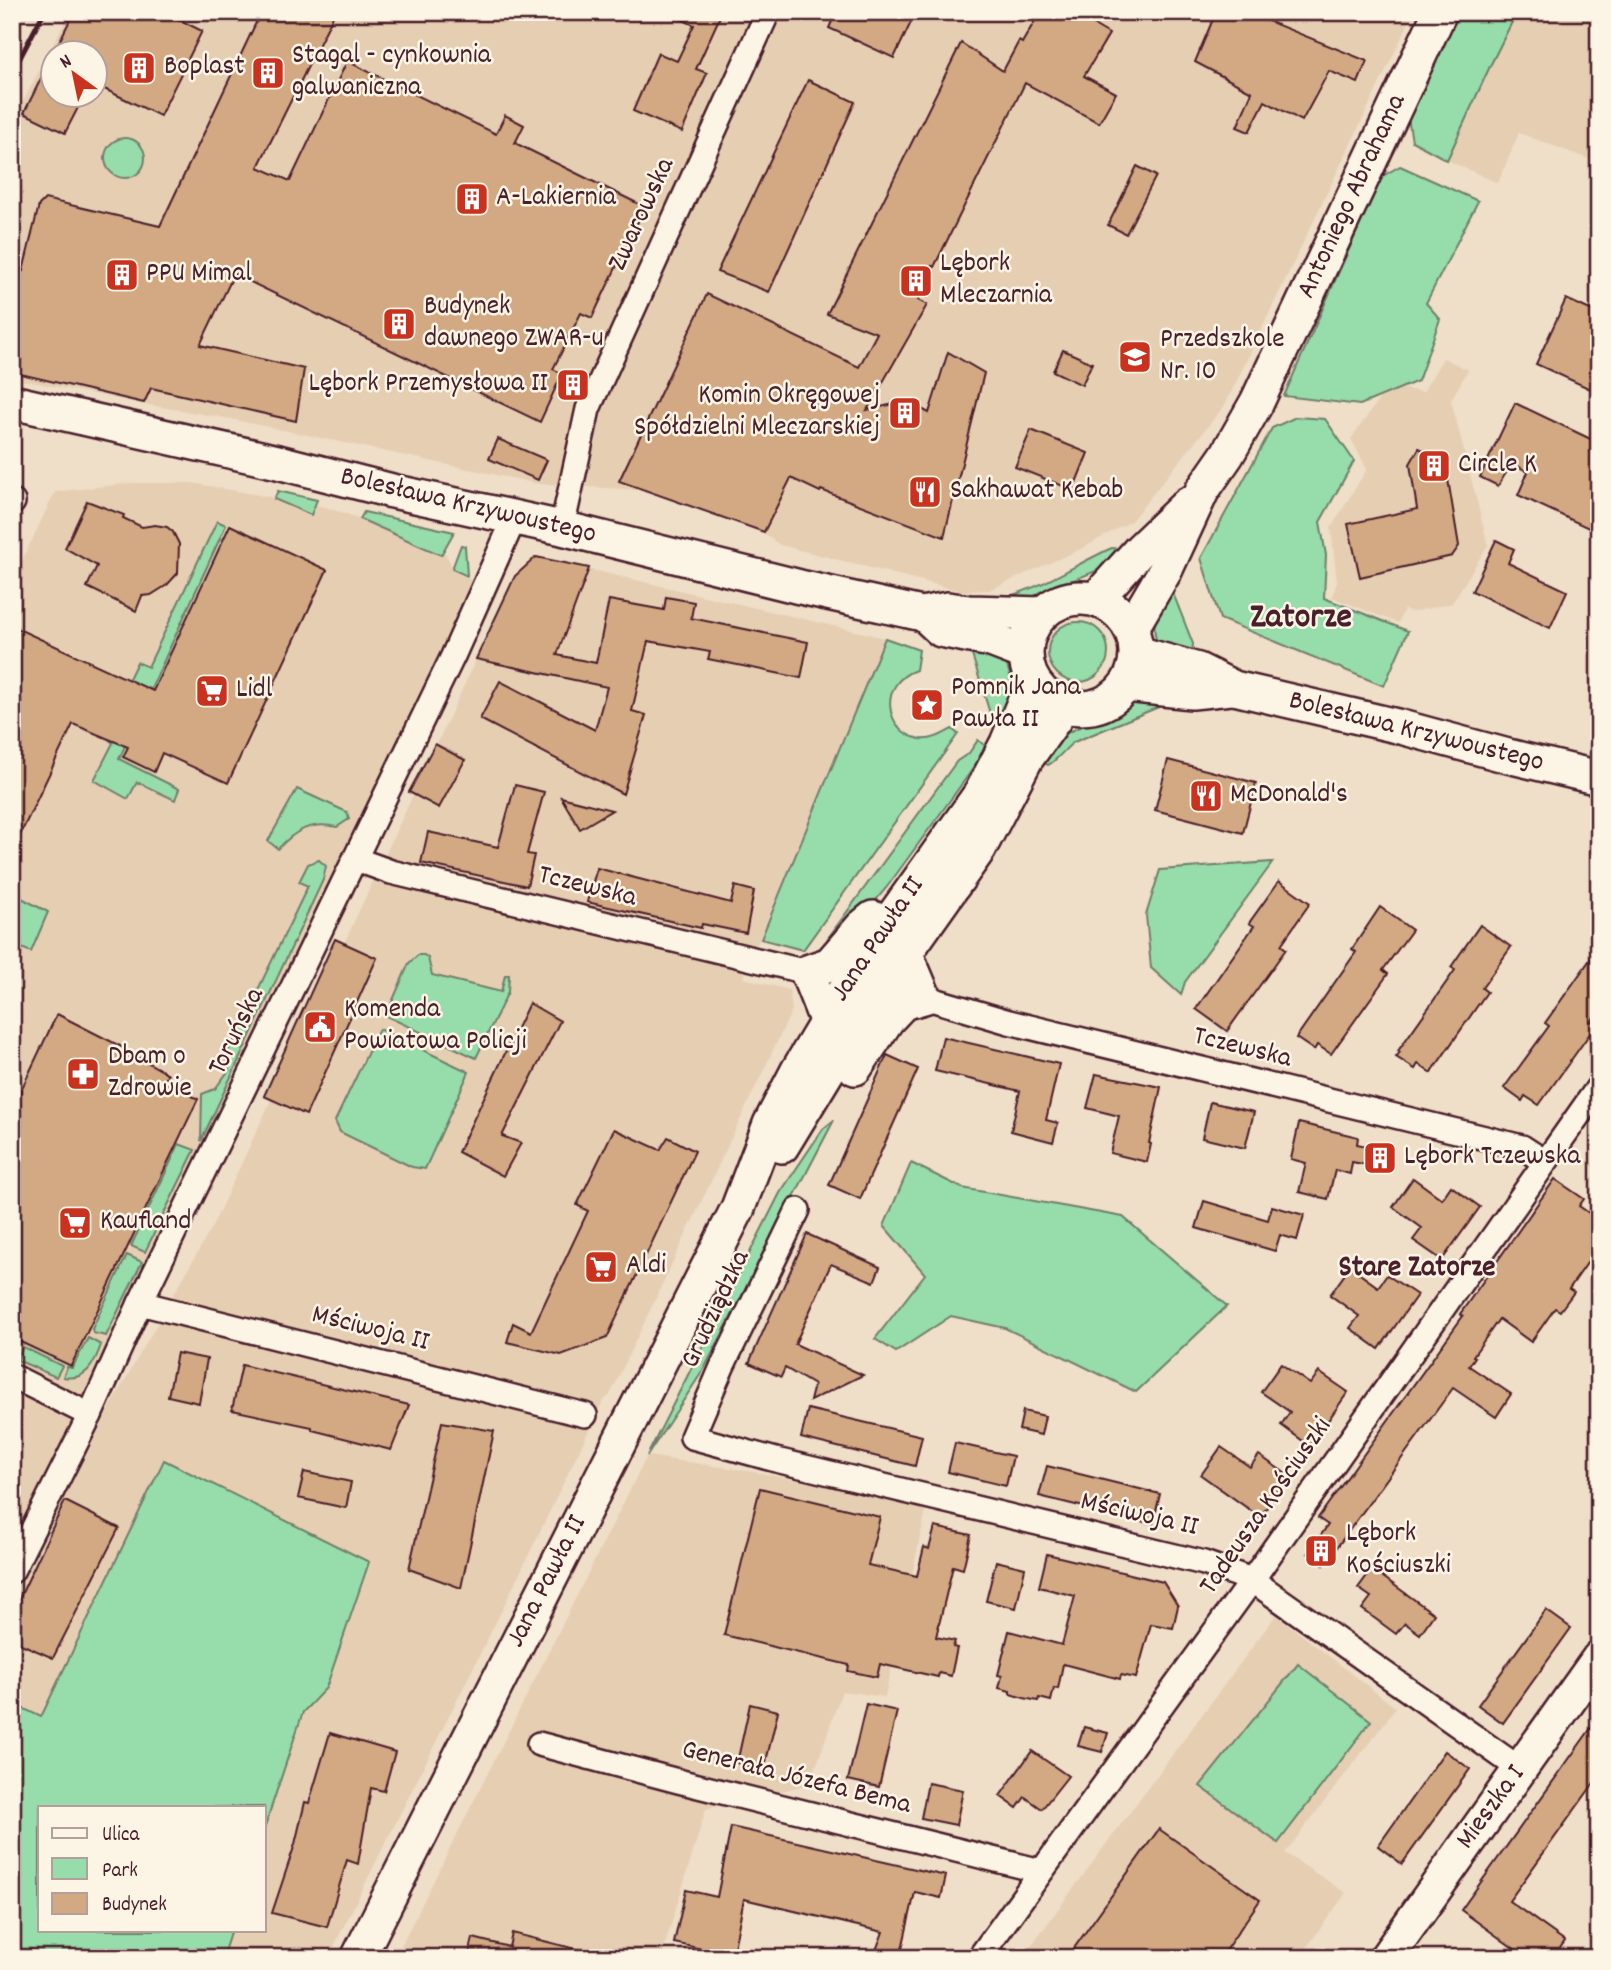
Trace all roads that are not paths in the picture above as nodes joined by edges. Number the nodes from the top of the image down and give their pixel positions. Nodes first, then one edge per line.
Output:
1 (768, 12) edge
2 (1440, 12) edge
3 (12, 402) edge
4 (1202, 491) junction
5 (515, 517) junction
6 (562, 528) junction
7 (1096, 600) junction
8 (922, 614) junction
9 (1041, 614) junction
10 (1134, 641) junction
11 (1029, 667) junction
12 (1126, 685) junction
13 (1234, 688) junction
14 (1064, 706) junction
15 (1599, 778) edge
16 (355, 859) junction
17 (914, 886) junction
18 (905, 952) junction
19 (807, 972) junction
20 (924, 997) junction
21 (826, 1020) junction
22 (1599, 1086) edge
23 (1545, 1162) junction
24 (765, 1171) junction
25 (738, 1208) junction
26 (798, 1210) dead end
27 (140, 1303) junction
28 (12, 1376) edge
29 (90, 1415) junction
30 (585, 1415) dead end
31 (692, 1437) joint
32 (12, 1570) edge
33 (1252, 1580) junction
34 (1599, 1658) edge
35 (538, 1744) dead end
36 (1520, 1769) junction
37 (1036, 1878) junction
38 (359, 1958) edge
39 (979, 1958) edge
40 (1386, 1958) edge

1 - 6 street, Zwarowska
2 - 4 main road, Antoniego Abrahama
3 - 5 main road, Bolesława Krzywoustego
4 - 7 main road, Antoniego Abrahama
4 - 10 main road, Antoniego Abrahama
5 - 6 main road, Bolesława Krzywoustego
5 - 16 street, Toruńska
6 - 8 main road, Bolesława Krzywoustego
7 - 9 main road
7 - 10 main road
8 - 9 main road, Bolesława Krzywoustego
8 - 11 main road, Bolesława Krzywoustego
9 - 11 main road
10 - 12 main road
10 - 13 main road, Bolesława Krzywoustego
11 - 14 main road
11 - 17 main road, Jana Pawła II
12 - 13 main road, Bolesława Krzywoustego
12 - 14 main road
13 - 15 main road, Bolesława Krzywoustego
14 - 18 main road, Jana Pawła II
16 - 19 street, Tczewska
16 - 27 street, Toruńska
17 - 19 main road
17 - 21 main road, Jana Pawła II
18 - 20 main road
18 - 24 main road, Jana Pawła II
19 - 21 main road
20 - 23 street, Tczewska
20 - 24 main road
21 - 25 main road, Jana Pawła II
22 - 23 street, Tadeusza Kościuszki
23 - 33 street, Tadeusza Kościuszki
24 - 25 main road, Jana Pawła II
25 - 38 main road, Jana Pawła II
26 - 31 street, Grudziądzka
27 - 29 street, Toruńska
27 - 30 street, Mściwoja II
28 - 29 street
29 - 32 street, Toruńska
31 - 33 street, Mściwoja II
33 - 36 street, Mściwoja II
33 - 37 street, Tadeusza Kościuszki
34 - 36 main road, Mieszka I
35 - 37 street, Generała Józefa Bema
36 - 40 main road, Mieszka I
37 - 39 street, Tadeusza Kościuszki

